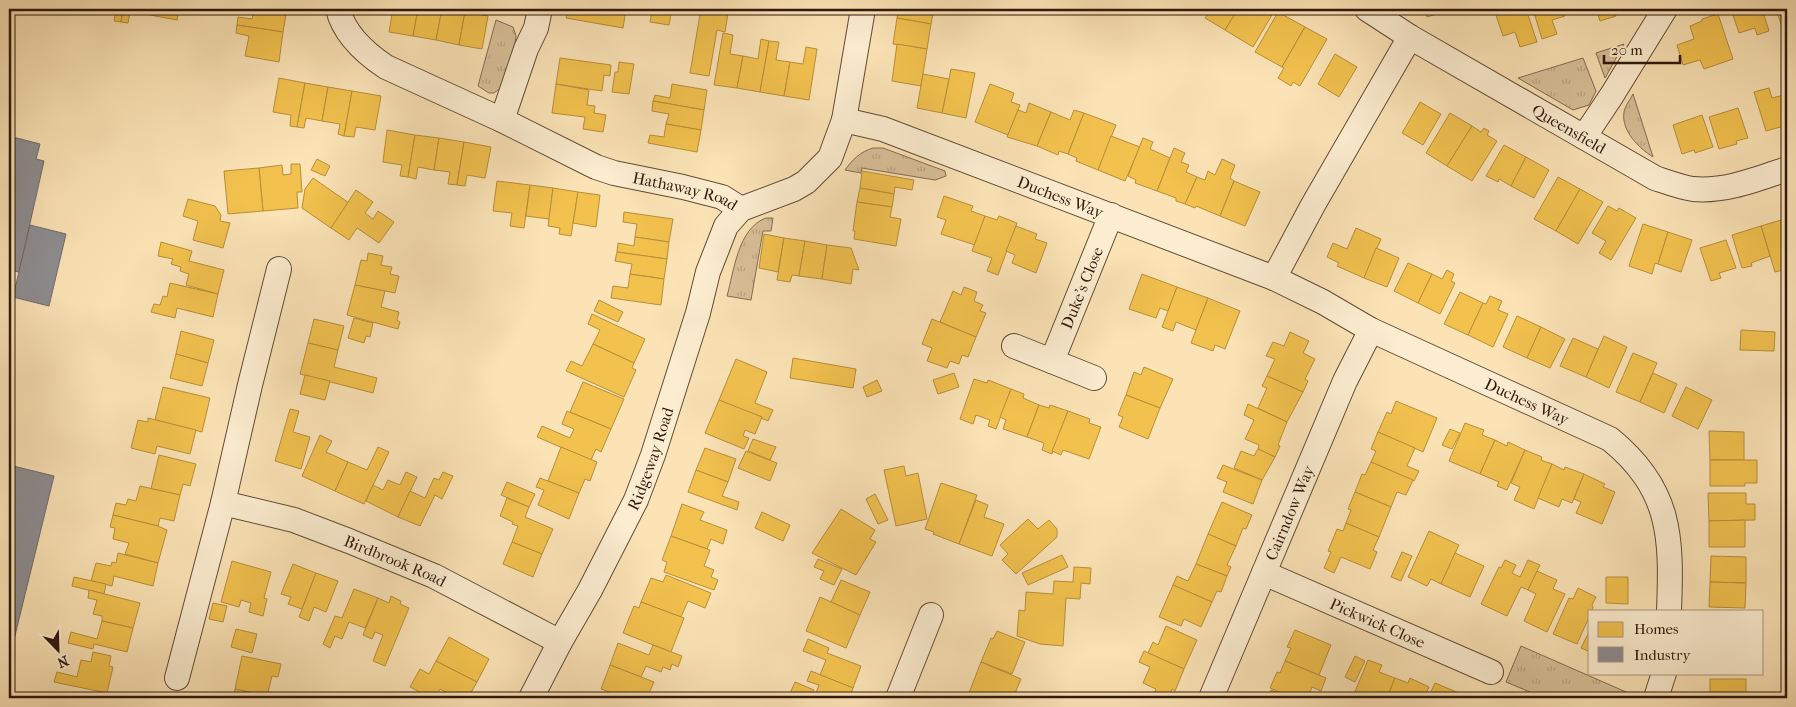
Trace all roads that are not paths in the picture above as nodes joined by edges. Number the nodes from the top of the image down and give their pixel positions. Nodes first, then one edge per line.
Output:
1 (338, 9) edge
2 (540, 9) edge
3 (863, 9) edge
4 (1366, 9) edge
5 (1665, 9) edge
6 (1410, 37) junction
7 (502, 120) junction
8 (844, 120) junction
9 (1584, 137) junction
10 (1787, 169) edge
11 (741, 209) junction
12 (1110, 215) junction
13 (279, 270) dead end
14 (1274, 278) junction
15 (1371, 330) junction
16 (1014, 346) dead end
17 (1052, 361) junction
18 (1094, 378) dead end
19 (223, 503) junction
20 (1264, 573) junction
21 (1669, 610) edge
22 (931, 615) dead end
23 (560, 642) junction
24 (1491, 672) dead end
25 (1664, 674) edge
26 (177, 678) dead end
27 (532, 698) edge
28 (898, 698) edge
29 (1211, 698) edge
30 (1656, 698) edge

1 - 7 street, Hathaway Road
2 - 7 street
3 - 8 street, Hathaway Road
4 - 6 street, Queensfield
5 - 9 street
6 - 9 street, Queensfield
6 - 14 street
7 - 11 street, Hathaway Road
8 - 11 street, Hathaway Road
8 - 12 street, Duchess Way
9 - 10 street, Queensfield
11 - 23 street, Ridgeway Road
12 - 14 street, Duchess Way
12 - 17 street, Duke's Close
13 - 19 street
14 - 15 street, Duchess Way
15 - 20 street, Cairndow Way
15 - 21 street, Duchess Way
16 - 17 street
17 - 18 street
19 - 23 street, Birdbrook Road
19 - 26 street
20 - 24 street, Pickwick Close
20 - 29 street, Cairndow Way
22 - 28 street
23 - 27 street, Ridgeway Road
25 - 30 street

